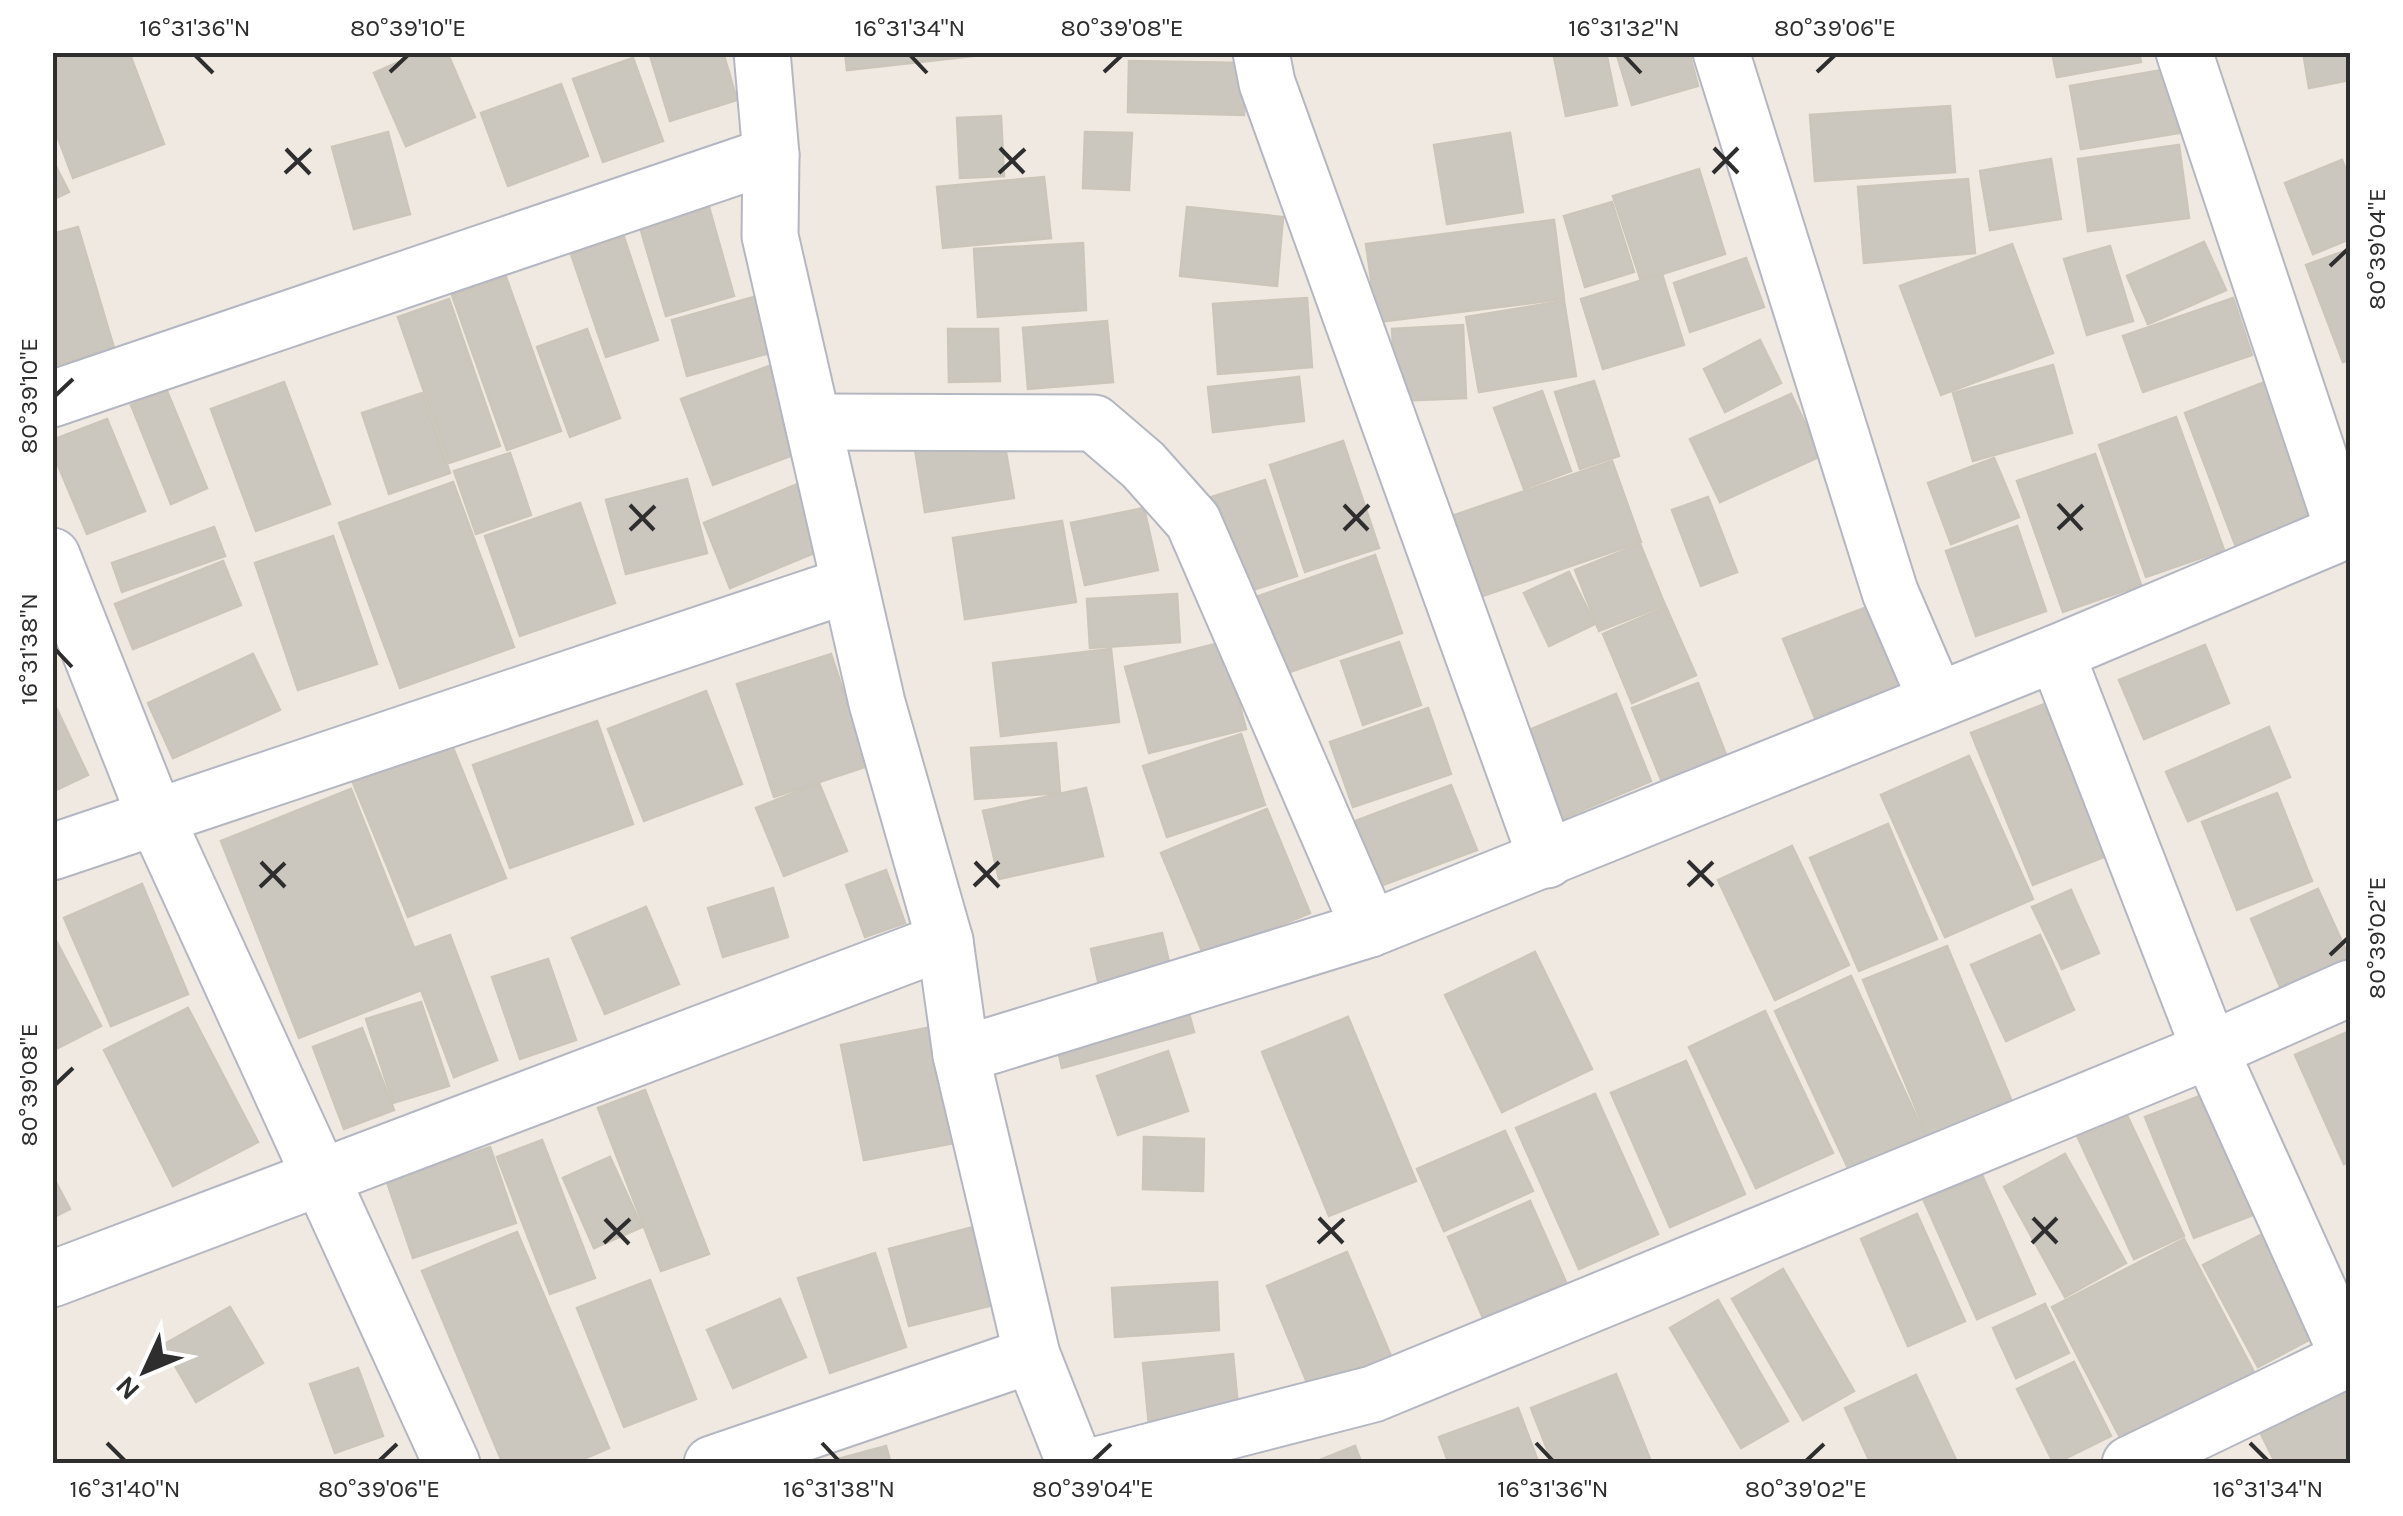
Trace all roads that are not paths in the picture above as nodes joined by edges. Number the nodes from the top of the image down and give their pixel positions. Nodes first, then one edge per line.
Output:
1 (762, 52) edge
2 (1261, 52) edge
3 (1721, 52) edge
4 (2184, 52) edge
5 (772, 155) junction
6 (52, 398) edge
7 (813, 422) junction
8 (2347, 531) edge
9 (52, 556) edge
10 (848, 585) junction
11 (2056, 653) junction
12 (1936, 699) junction
13 (156, 818) junction
14 (52, 852) edge
15 (1547, 860) junction
16 (1370, 929) junction
17 (945, 941) junction
18 (2350, 988) edge
19 (2210, 1050) junction
20 (961, 1055) junction
21 (320, 1176) junction
22 (52, 1279) edge
23 (1032, 1354) junction
24 (2350, 1359) edge
25 (452, 1464) edge
26 (712, 1464) edge
27 (1075, 1464) edge
28 (1101, 1464) edge
29 (2130, 1464) edge

1 - 5 street
2 - 15 street
3 - 12 street
4 - 8 street
5 - 6 street
5 - 7 street
7 - 10 street
7 - 16 street
8 - 11 street
9 - 13 street
10 - 13 street
10 - 17 street
11 - 12 street
11 - 19 street
12 - 15 street
13 - 14 street
13 - 21 street
15 - 16 street
16 - 20 street
17 - 20 street
17 - 21 street
18 - 19 street
19 - 24 street
19 - 28 street
20 - 23 street
21 - 22 street
21 - 25 street
23 - 26 street
23 - 27 street
24 - 29 street

